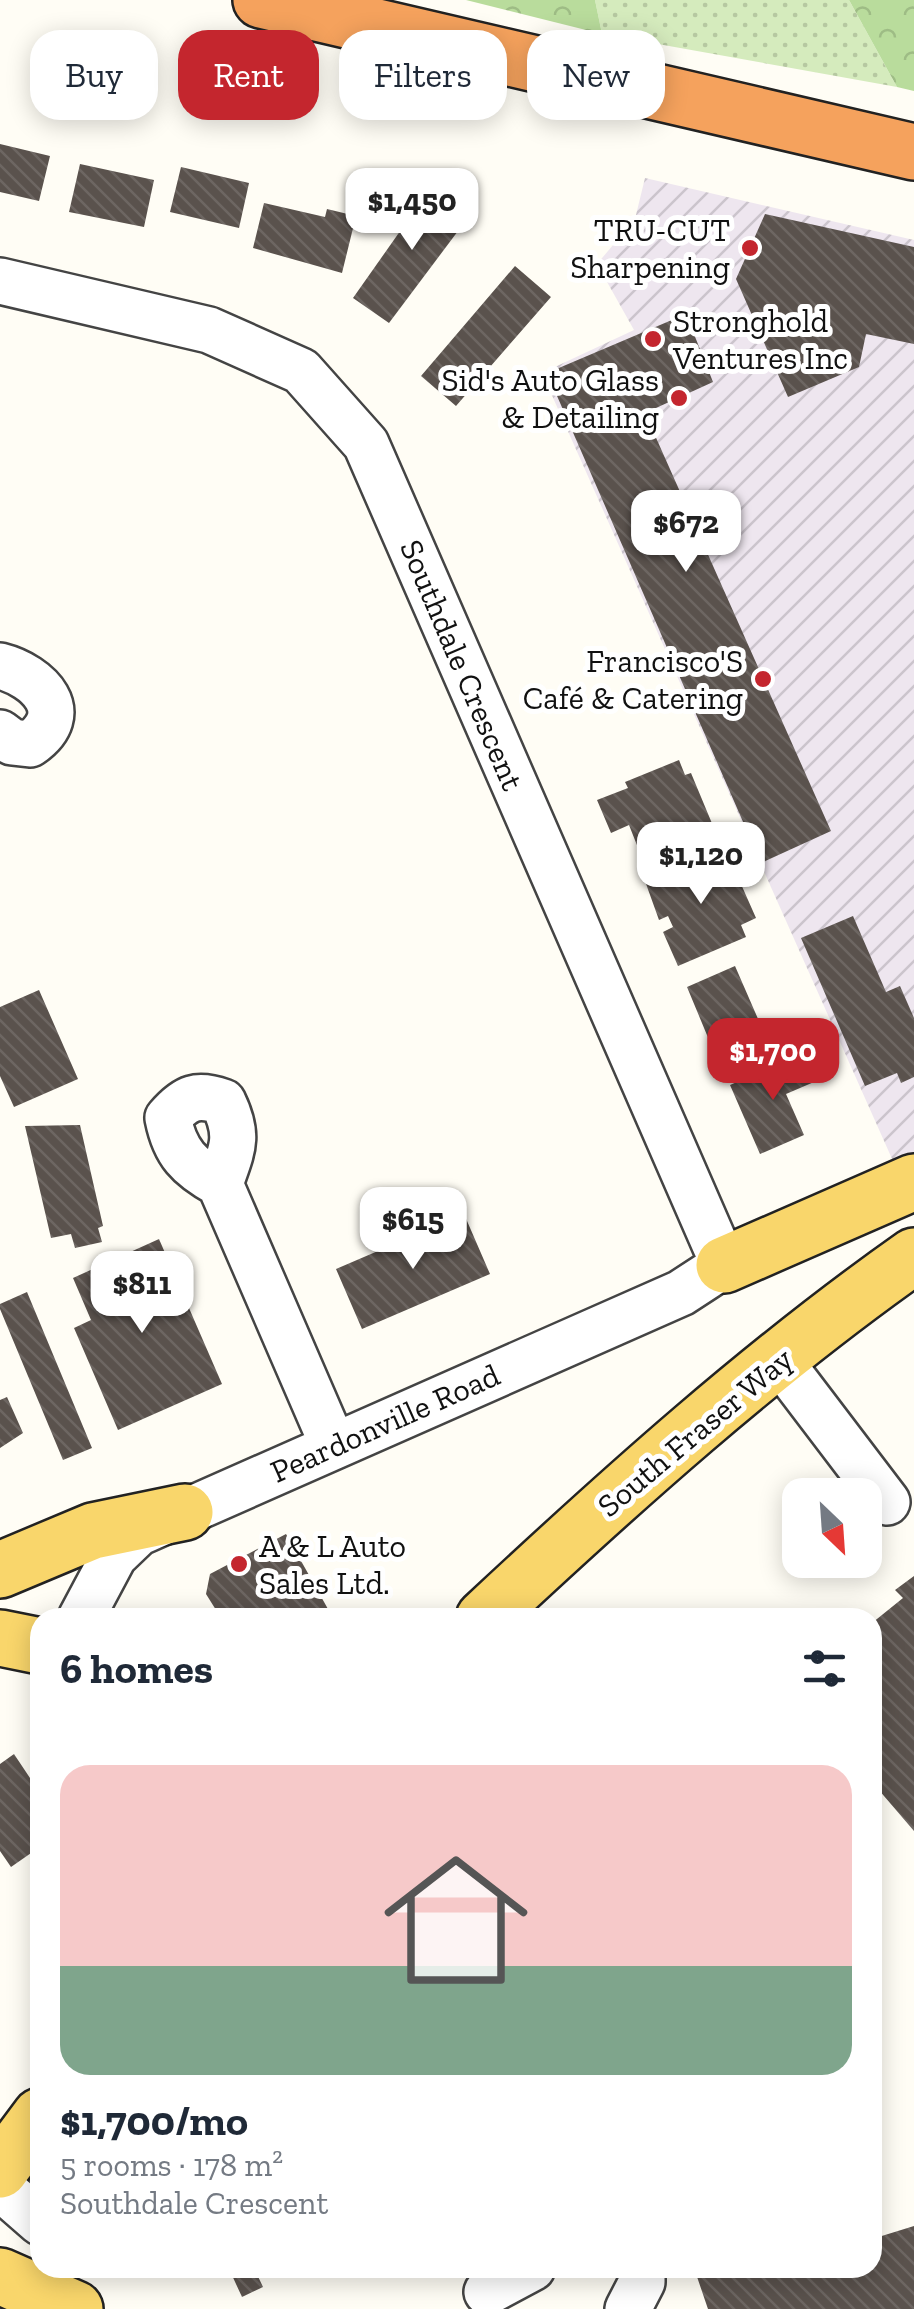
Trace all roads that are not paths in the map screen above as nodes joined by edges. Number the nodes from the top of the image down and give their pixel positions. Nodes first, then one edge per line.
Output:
1 (261, 0) edge
2 (914, 152) edge
3 (0, 281) edge
4 (0, 666) edge
5 (0, 732) edge
6 (914, 1182) edge
7 (220, 1184) dead end
8 (914, 1256) edge
9 (724, 1265) junction
10 (780, 1360) junction
11 (333, 1446) junction
12 (887, 1502) dead end
13 (185, 1512) junction
14 (0, 1570) edge
15 (86, 1608) edge
16 (495, 1608) edge
17 (0, 1638) edge
18 (30, 1644) edge
19 (30, 2130) edge
20 (0, 2170) edge
21 (0, 2186) edge
22 (30, 2213) edge
23 (0, 2276) edge
24 (64, 2278) edge
25 (511, 2278) edge
26 (642, 2278) edge
27 (486, 2290) edge
28 (76, 2309) edge
29 (628, 2309) edge

1 - 2 highway
3 - 9 street, Southdale Crescent
4 - 5 street
6 - 9 main road
7 - 11 street
8 - 10 main road, South Fraser Way
9 - 11 street, Peardonville Road
10 - 12 street
10 - 16 main road, South Fraser Way
11 - 13 street, Peardonville Road
13 - 14 main road
13 - 15 street, Peardonville Road
17 - 18 main road
19 - 20 main road
21 - 22 street
23 - 28 main road
24 - 28 street
25 - 27 street
26 - 29 street

